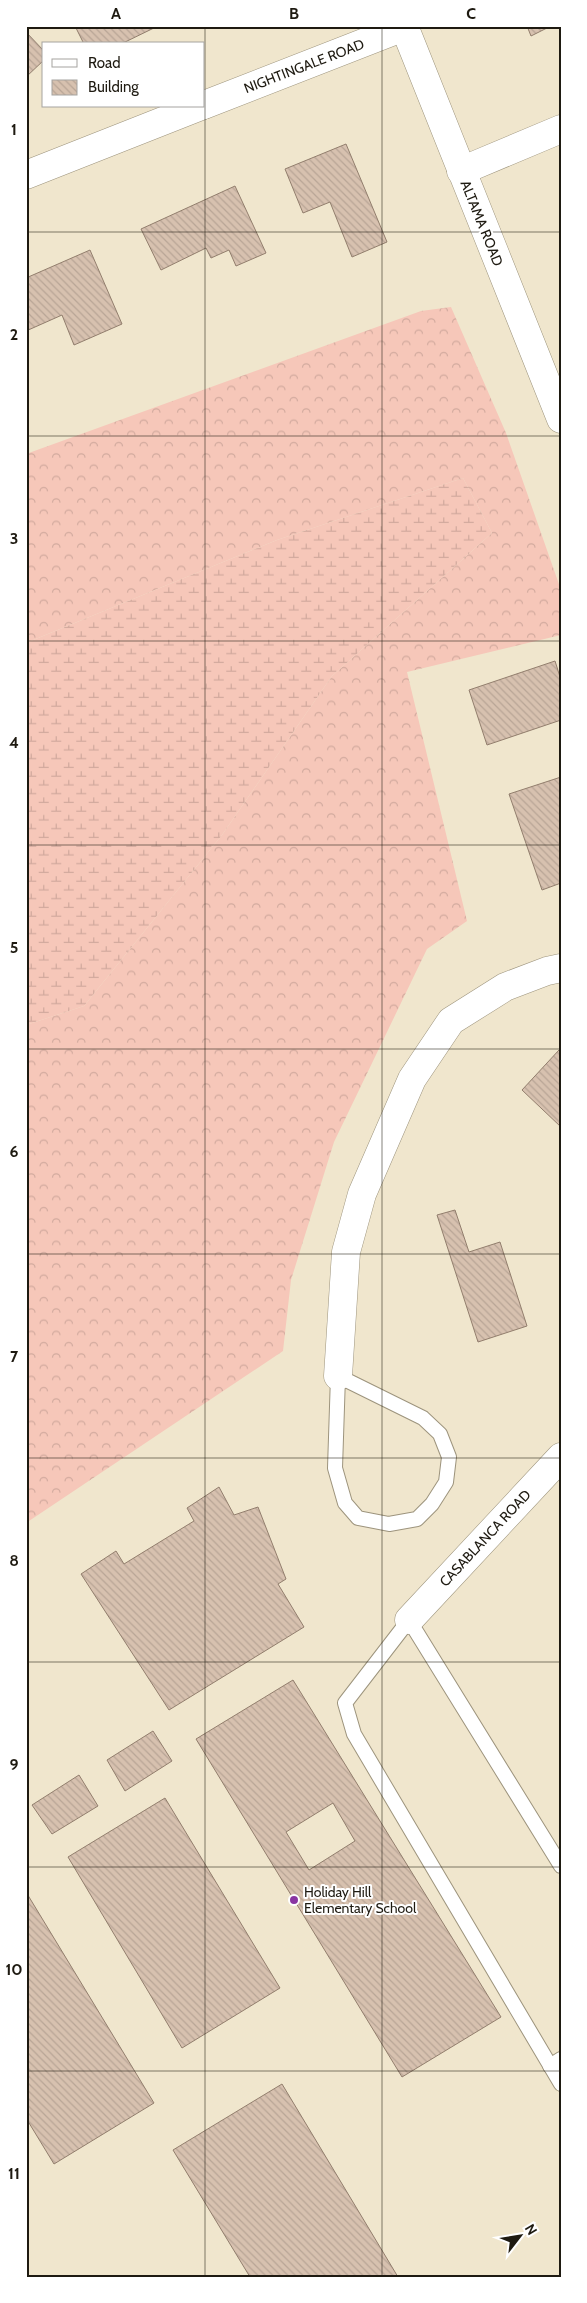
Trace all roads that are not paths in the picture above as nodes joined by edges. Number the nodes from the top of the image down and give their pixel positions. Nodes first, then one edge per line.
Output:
1 (404, 26) edge
2 (205, 105) edge
3 (197, 108) edge
4 (561, 129) edge
5 (461, 171) junction
6 (26, 174) edge
7 (561, 419) edge
8 (561, 968) edge
9 (338, 1376) junction
10 (561, 1457) edge
11 (409, 1620) junction
12 (561, 1866) edge
13 (556, 2063) edge
14 (561, 2084) edge

1 - 2 street, NIGHTINGALE ROAD
1 - 5 street, ALTAMA ROAD
3 - 6 street, NIGHTINGALE ROAD
4 - 5 street
5 - 7 street, ALTAMA ROAD
8 - 9 street
9 - 9 lane
10 - 11 street, CASABLANCA ROAD
11 - 12 lane
11 - 13 lane
13 - 14 lane

